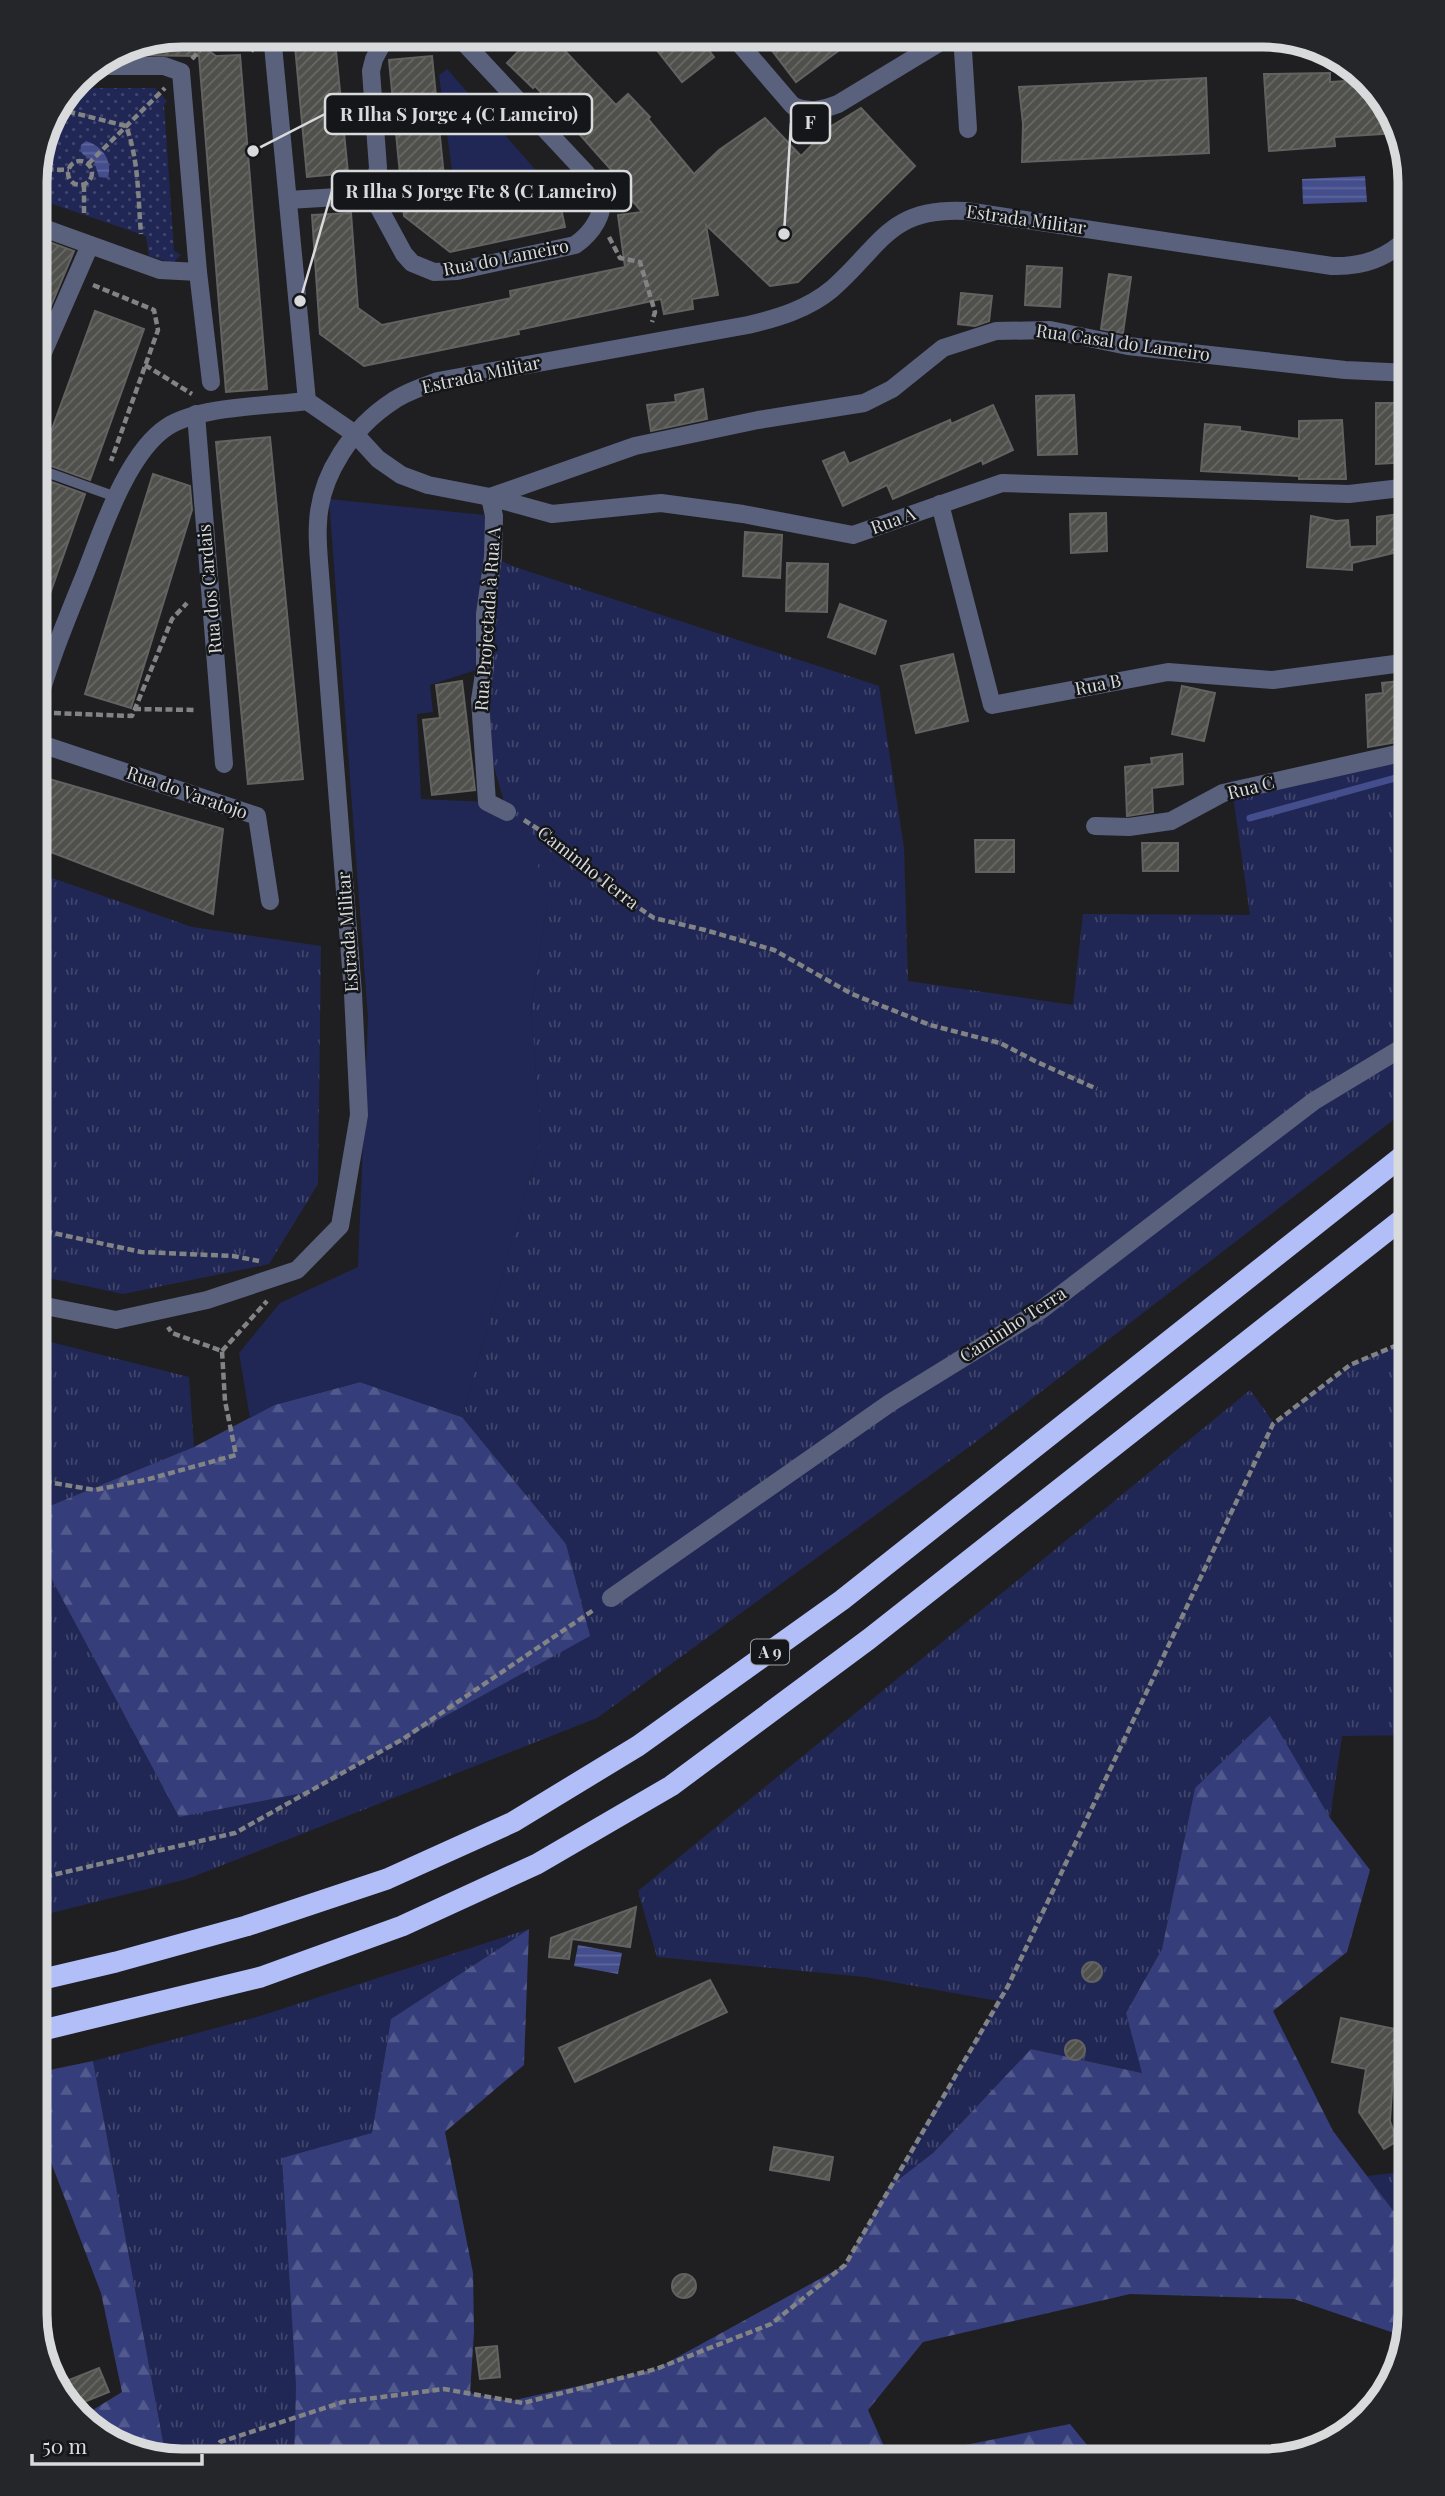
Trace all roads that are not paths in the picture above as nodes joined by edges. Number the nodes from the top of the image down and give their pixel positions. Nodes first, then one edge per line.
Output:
1 (272, 47) edge
2 (380, 47) edge
3 (468, 47) edge
4 (743, 48) edge
5 (931, 48) edge
6 (963, 48) edge
7 (113, 66) edge
8 (968, 129) dead end
9 (372, 195) junction
10 (288, 200) junction
11 (48, 230) edge
12 (90, 245) junction
13 (1398, 247) edge
14 (198, 272) junction
15 (48, 342) edge
16 (1398, 372) edge
17 (211, 382) dead end
18 (307, 401) junction
19 (196, 414) junction
20 (355, 434) junction
21 (48, 473) edge
22 (1398, 488) edge
23 (108, 494) junction
24 (490, 497) junction
25 (940, 504) junction
26 (1398, 664) edge
27 (48, 667) edge
28 (48, 746) edge
29 (1398, 754) edge
30 (224, 764) dead end
31 (507, 812) road end
32 (1095, 826) dead end
33 (270, 901) dead end
34 (1398, 1050) edge
35 (1398, 1160) edge
36 (1398, 1222) edge
37 (47, 1306) edge
38 (611, 1598) road end
39 (47, 1978) edge
40 (47, 2029) edge

1 - 10 street
2 - 9 street
3 - 9 street, Rua do Lameiro
4 - 5 street
6 - 8 street
7 - 14 street
9 - 10 street
10 - 18 street
11 - 12 street
12 - 14 street
12 - 15 street
13 - 20 street, Estrada Militar
14 - 17 street
16 - 24 street, Rua Casal do Lameiro
18 - 19 street
18 - 20 street, Rua A
19 - 23 street
19 - 30 street, Rua dos Cardais
20 - 24 street, Rua A
20 - 37 street, Estrada Militar
21 - 23 lane
22 - 25 street, Rua A
23 - 27 street
24 - 25 street, Rua A
24 - 31 street, Rua Projectada à Rua A
25 - 26 street, Rua B
28 - 33 street, Rua do Varatojo
29 - 32 street, Rua C
34 - 38 street, Caminho Terra
35 - 39 highway, A 9
36 - 40 highway

